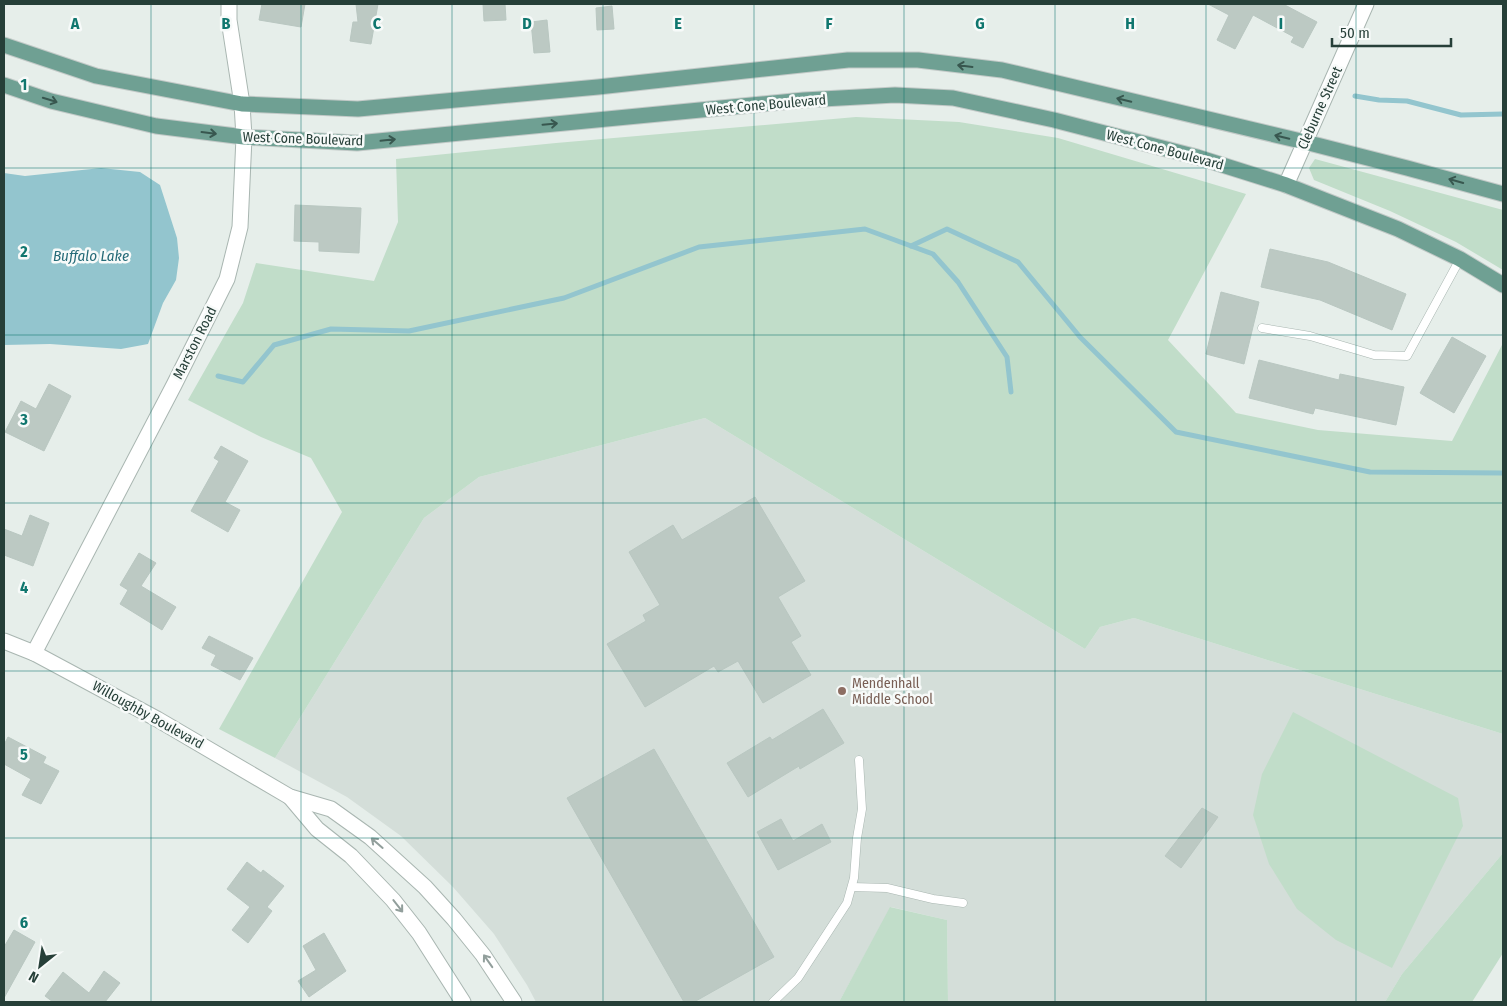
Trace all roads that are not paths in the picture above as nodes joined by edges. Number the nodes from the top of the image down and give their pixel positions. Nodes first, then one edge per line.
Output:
1 (228, 4) edge
2 (1366, 4) edge
3 (4, 45) edge
4 (4, 85) edge
5 (242, 104) junction
6 (244, 137) junction
7 (1305, 142) junction
8 (1286, 185) junction
9 (1503, 194) edge
10 (1460, 259) junction
11 (1503, 285) edge
12 (1262, 328) dead end
13 (4, 641) edge
14 (34, 653) junction
15 (859, 760) dead end
16 (290, 797) junction
17 (852, 887) junction
18 (963, 904) dead end
19 (463, 1002) edge
20 (514, 1002) edge
21 (773, 1002) edge

1 - 5 street, Marston Road
2 - 7 street, Cleburne Street
3 - 5 main road
4 -> 6 main road, West Cone Boulevard
5 - 6 street, Marston Road
7 -> 5 main road
6 -> 8 main road, West Cone Boulevard
6 - 14 street, Marston Road
7 - 8 street, Cleburne Street
9 -> 7 main road
8 - 10 main road, West Cone Boulevard
10 - 11 main road, West Cone Boulevard
10 - 12 lane
13 - 14 street, Willoughby Boulevard
14 - 16 street, Willoughby Boulevard
15 - 17 lane
16 -> 19 street, Willoughby Boulevard
20 -> 16 street, Willoughby Boulevard
17 - 18 lane
17 - 21 lane

